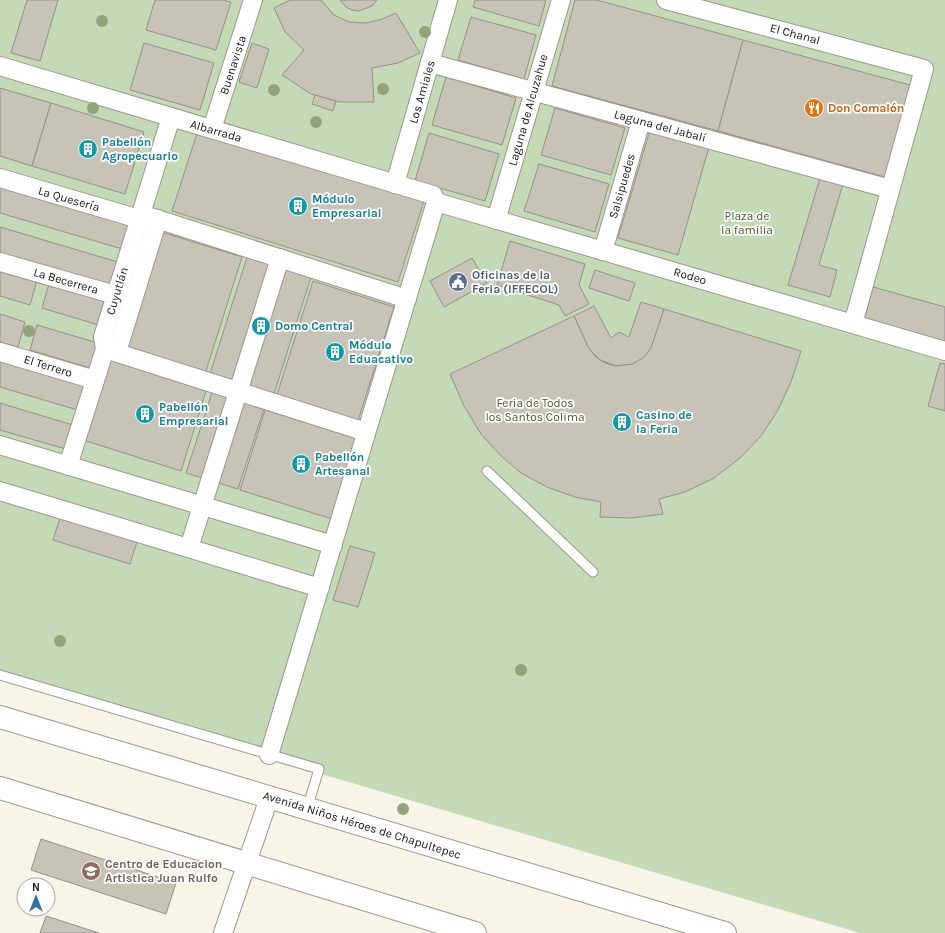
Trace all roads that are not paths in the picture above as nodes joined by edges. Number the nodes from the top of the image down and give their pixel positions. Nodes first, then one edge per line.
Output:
1 (254, 0) edge
2 (448, 0) edge
3 (561, 0) edge
4 (672, 1) edge
5 (430, 63) junction
6 (0, 66) edge
7 (534, 92) junction
8 (171, 117) junction
9 (641, 121) junction
10 (212, 129) junction
11 (0, 178) edge
12 (395, 184) junction
13 (890, 189) junction
14 (434, 199) junction
15 (140, 216) junction
16 (158, 220) junction
17 (496, 220) junction
18 (603, 251) junction
19 (280, 258) junction
20 (0, 262) edge
21 (116, 295) junction
22 (407, 299) junction
23 (133, 300) junction
24 (853, 324) junction
25 (111, 351) junction
26 (945, 351) edge
27 (0, 352) edge
28 (95, 380) junction
29 (238, 391) junction
30 (366, 432) junction
31 (0, 445) edge
32 (68, 466) junction
33 (487, 471) dead end
34 (0, 490) edge
35 (202, 506) junction
36 (333, 545) junction
37 (189, 548) junction
38 (593, 572) dead end
39 (320, 588) junction
40 (0, 675) edge
41 (0, 718) edge
42 (270, 755) junction
43 (0, 788) edge
44 (270, 798) junction
45 (307, 809) junction
46 (247, 864) junction
47 (223, 933) edge
48 (475, 933) edge
49 (725, 933) edge

1 - 10 street, Buenavista
2 - 5 street, Los Amiales
3 - 7 street, Laguna de Alcuzahue
4 - 13 street, El Chanal
5 - 7 street, Laguna del Jabalí
5 - 12 street, Los Amiales
6 - 8 street, Albarrada
7 - 9 street, Laguna del Jabalí
7 - 17 street, Laguna de Alcuzahue
8 - 10 street, Albarrada
8 - 15 street, Cuyutlán
9 - 13 street, Laguna del Jabalí
9 - 18 street, Salsipuedes
10 - 12 street, Albarrada
11 - 15 street, La Quesería
12 - 14 street, Albarrada
13 - 24 street
14 - 17 street, Rodeo
14 - 22 street
15 - 16 street, La Quesería
15 - 21 street, Cuyutlán
16 - 19 street, La Quesería
16 - 23 street, Cuyutlán
17 - 18 street, Rodeo
18 - 24 street, Rodeo
19 - 22 street, La Quesería
19 - 29 street
20 - 21 street, La Becerrera
21 - 23 street, La Becerrera
21 - 25 street, Cuyutlán
22 - 30 street
23 - 25 street, Cuyutlán
24 - 26 street, Rodeo
25 - 28 street, Cuyutlán
25 - 29 street
27 - 28 street, El Terrero
28 - 32 street, Cuyutlán
29 - 30 street
29 - 35 street
30 - 36 street
31 - 32 street
32 - 35 street
33 - 38 lane
34 - 37 street
35 - 36 street
35 - 37 street
36 - 39 street
37 - 39 street
39 - 42 street
40 - 42 lane
41 - 44 main road, Avenida Niños Héroes de Chapultepec
42 - 45 lane
43 - 46 main road
44 - 45 main road, Avenida Niños Héroes de Chapultepec
44 - 46 street
45 - 49 main road, Avenida Niños Héroes de Chapultepec
46 - 47 street
46 - 48 main road

